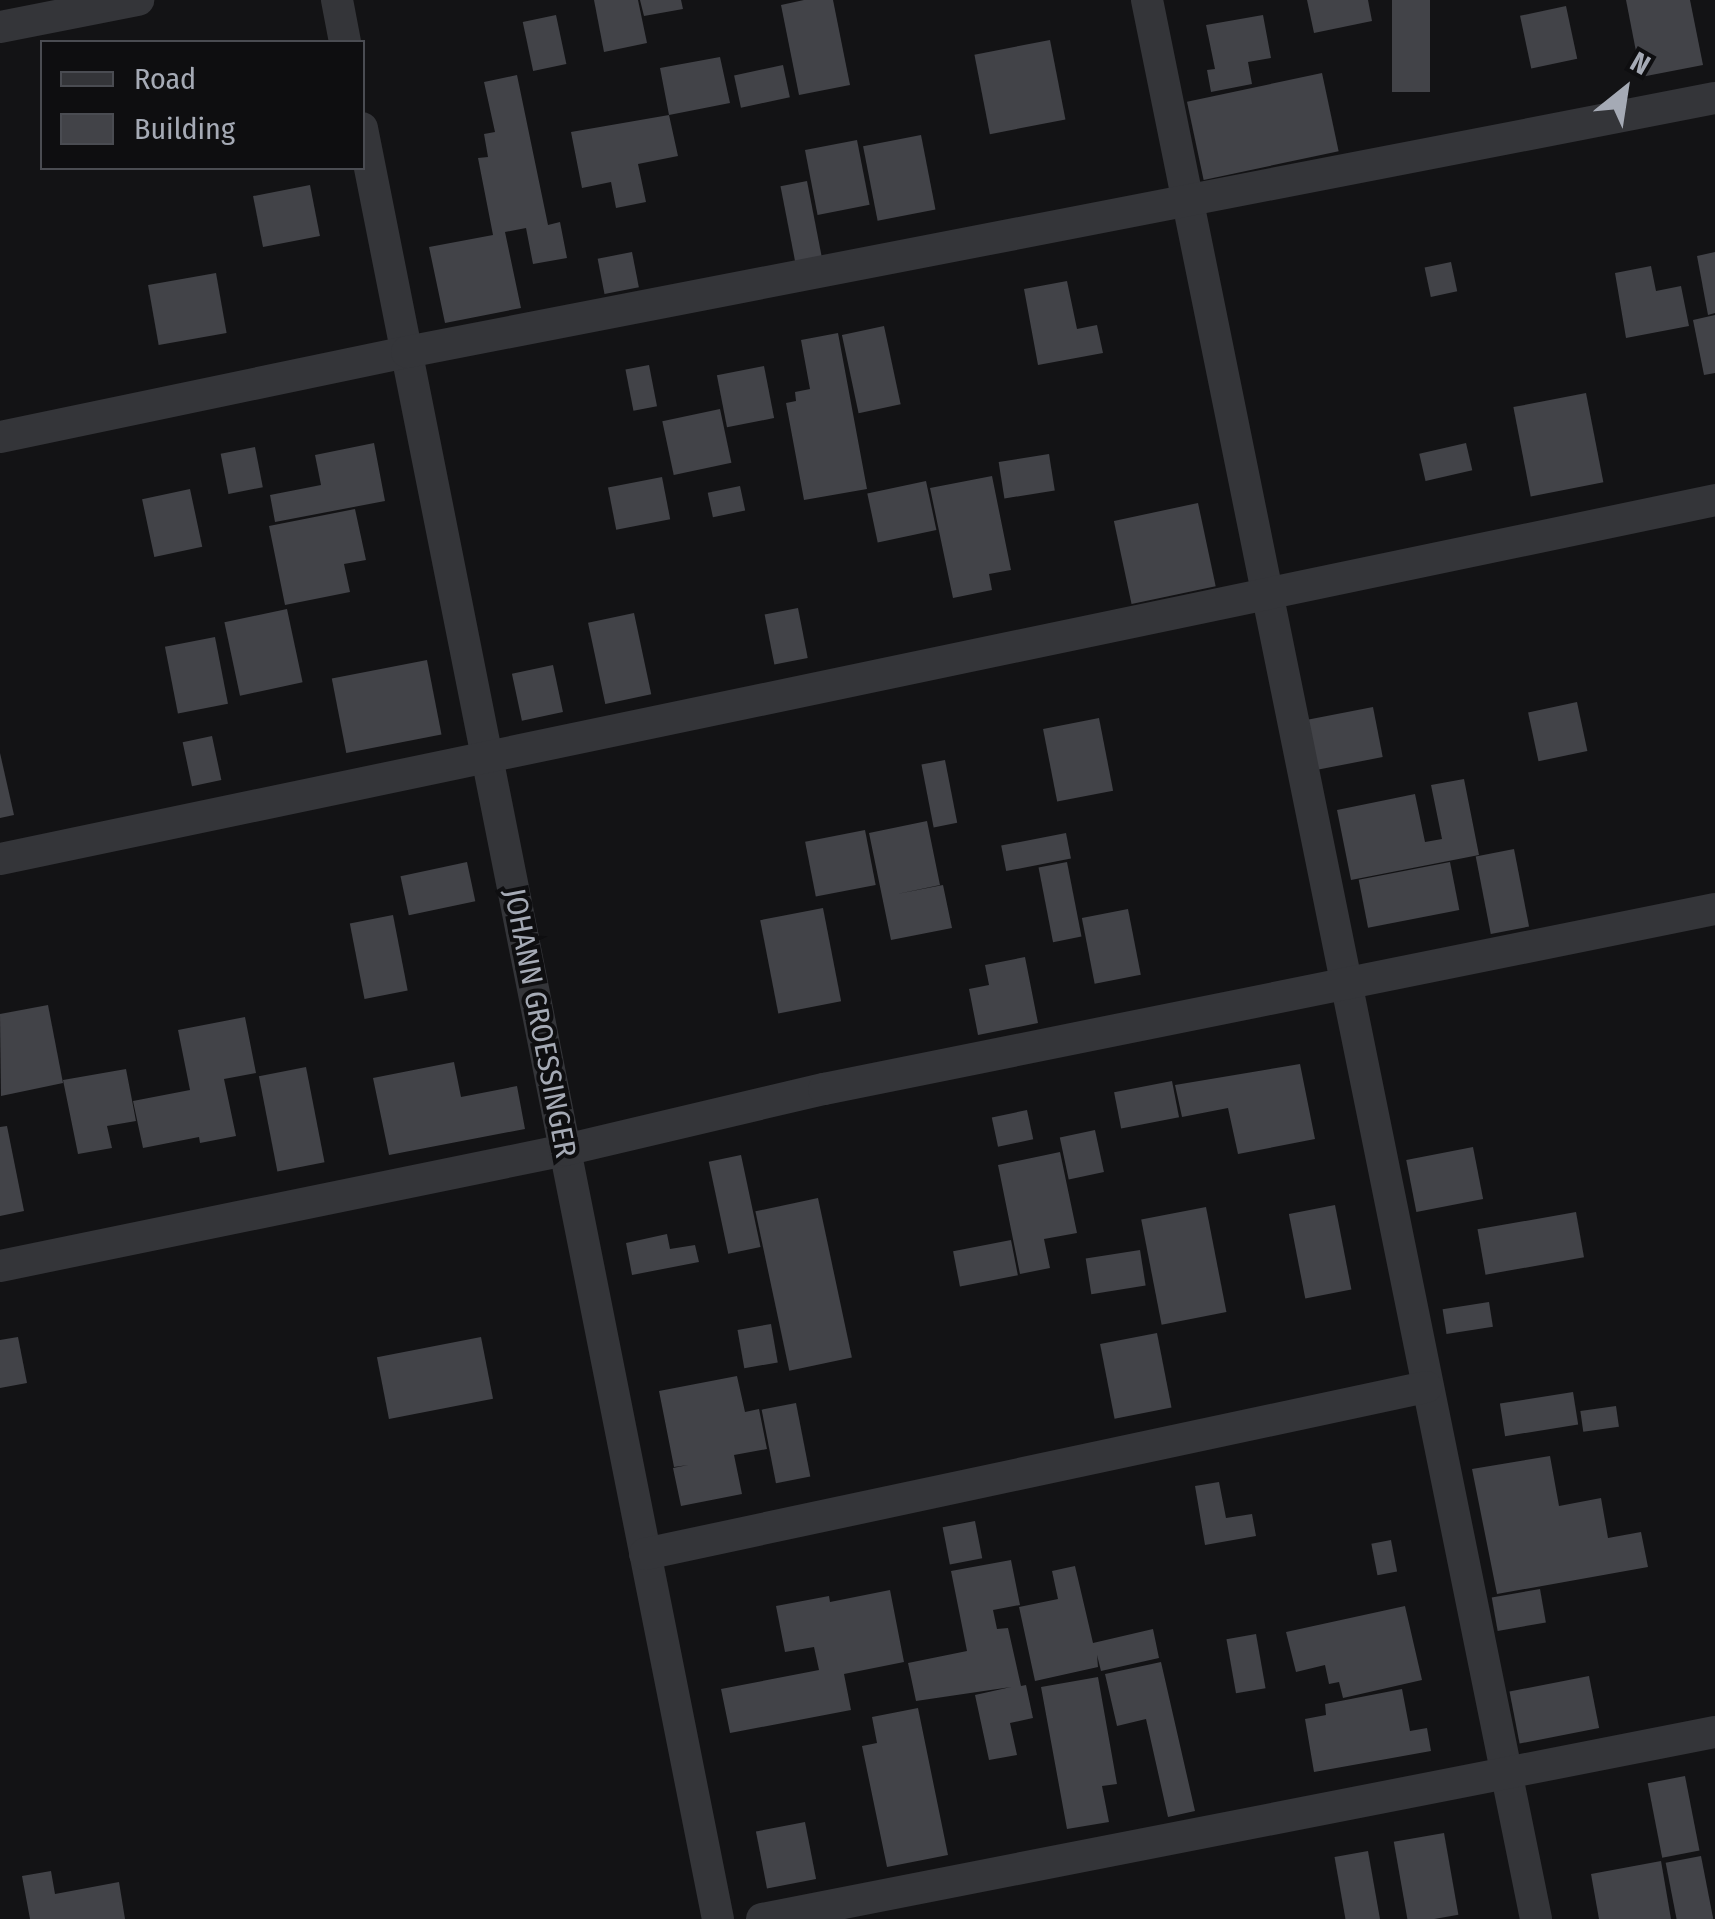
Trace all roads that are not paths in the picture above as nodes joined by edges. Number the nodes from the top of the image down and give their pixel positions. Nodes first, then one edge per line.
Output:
1 (138, 0) edge
2 (337, 0) edge
3 (1147, 0) edge
4 (0, 27) edge
5 (346, 40) edge
6 (1715, 98) edge
7 (365, 143) edge
8 (1190, 198) junction
9 (407, 352) junction
10 (0, 436) edge
11 (1715, 500) edge
12 (1270, 593) junction
13 (488, 758) junction
14 (0, 858) edge
15 (1715, 909) edge
16 (1349, 983) junction
17 (565, 1150) junction
18 (0, 1266) edge
19 (1426, 1386) junction
20 (645, 1554) junction
21 (1715, 1732) edge
22 (1508, 1775) junction
23 (718, 1919) edge
24 (762, 1919) edge
25 (1536, 1919) edge

1 - 4 street
2 - 5 street
3 - 8 street
6 - 8 street
7 - 9 street, JOHANN GROESSINGER
8 - 9 street
8 - 12 street
9 - 10 street
9 - 13 street, JOHANN GROESSINGER
11 - 12 street
12 - 13 street
12 - 16 street
13 - 14 street
13 - 17 street, JOHANN GROESSINGER
15 - 16 street
16 - 17 street
16 - 19 street
17 - 18 street
17 - 20 street, JOHANN GROESSINGER
19 - 20 street
19 - 22 street
20 - 23 street, JOHANN GROESSINGER
21 - 22 street
22 - 24 street
22 - 25 street

